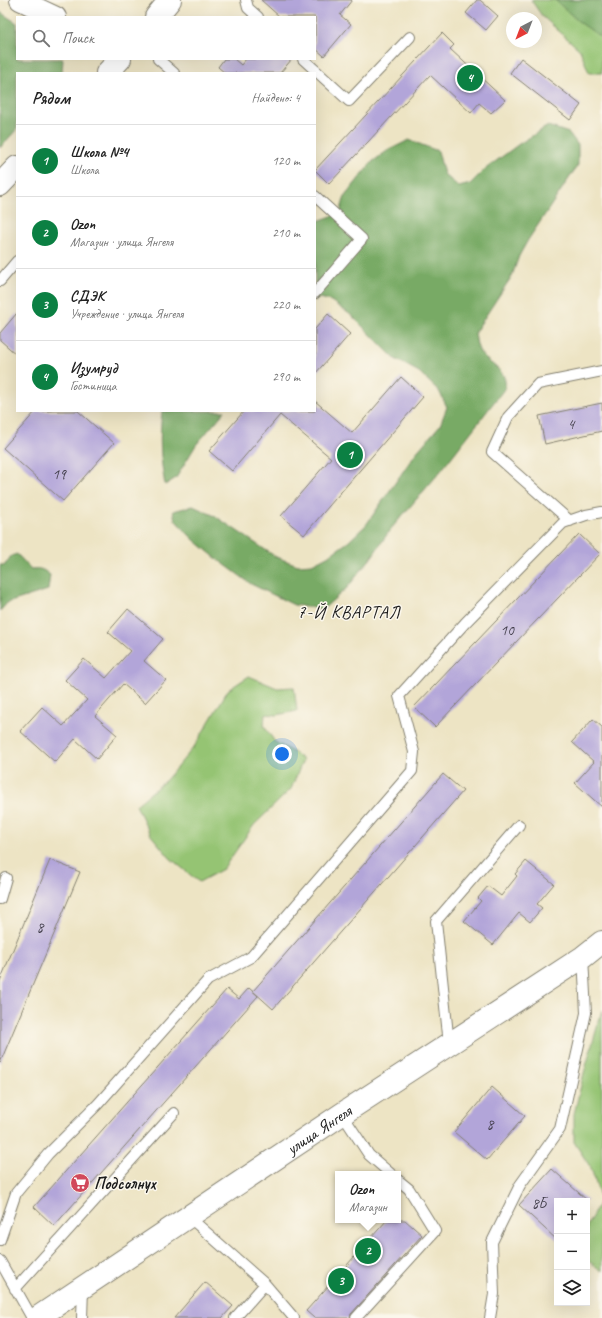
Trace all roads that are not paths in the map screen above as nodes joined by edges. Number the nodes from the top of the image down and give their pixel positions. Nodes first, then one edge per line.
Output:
1 (20, 0) edge
2 (170, 0) edge
3 (246, 0) edge
4 (54, 16) edge
5 (157, 16) edge
6 (257, 16) edge
7 (410, 37) dead end
8 (119, 60) edge
9 (159, 60) edge
10 (304, 60) edge
11 (108, 72) edge
12 (173, 72) edge
13 (16, 168) edge
14 (0, 185) edge
15 (316, 197) edge
16 (16, 262) edge
17 (0, 281) edge
18 (316, 292) edge
19 (602, 371) edge
20 (602, 512) edge
21 (570, 521) junction
22 (519, 825) dead end
23 (6, 878) dead end
24 (0, 899) edge
25 (602, 942) edge
26 (583, 957) junction
27 (449, 1044) junction
28 (174, 1113) dead end
29 (342, 1114) junction
30 (388, 1171) edge
31 (401, 1182) edge
32 (188, 1217) junction
33 (0, 1240) edge
34 (0, 1261) edge
35 (265, 1284) junction
36 (83, 1288) junction
37 (15, 1289) junction
38 (32, 1318) edge
39 (37, 1318) edge
40 (82, 1318) edge
41 (235, 1318) edge
42 (294, 1318) edge
43 (356, 1318) edge
44 (490, 1318) edge

1 - 4 street
2 - 5 street
3 - 6 lane
7 - 10 lane
8 - 11 street
9 - 12 lane
13 - 14 street
15 - 18 lane
16 - 17 lane
19 - 21 lane
20 - 21 lane
21 - 33 lane
22 - 27 lane
23 - 24 lane
25 - 26 street, улица Янгеля
26 - 27 street, улица Янгеля
26 - 44 lane
27 - 29 street, улица Янгеля
28 - 37 lane
29 - 30 lane
29 - 32 street, улица Янгеля
31 - 43 lane
32 - 35 lane
32 - 36 street, улица Янгеля
34 - 37 lane
35 - 41 lane
35 - 42 lane
36 - 39 street, улица Янгеля
36 - 40 lane
37 - 38 lane

